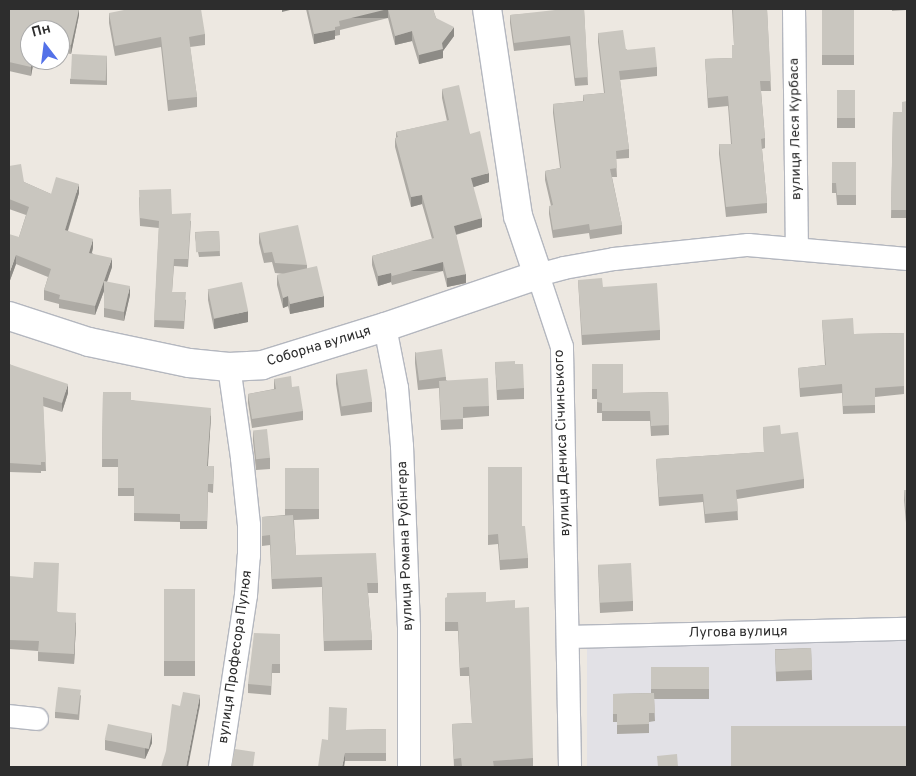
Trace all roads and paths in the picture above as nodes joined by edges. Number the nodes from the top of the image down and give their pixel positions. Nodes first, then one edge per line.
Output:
1 (487, 9) edge
2 (794, 9) edge
3 (797, 248) junction
4 (907, 259) edge
5 (538, 275) junction
6 (9, 316) edge
7 (385, 327) junction
8 (229, 368) junction
9 (907, 629) edge
10 (568, 637) junction
11 (9, 716) edge
12 (37, 719) dead end
13 (220, 767) edge
14 (409, 767) edge
15 (570, 767) edge

1 - 5 street, вулиця Дениса Січинського
2 - 3 street, вулиця Леся Курбаса
3 - 4 street
3 - 5 street
5 - 7 street, Соборна вулиця
5 - 10 street, вулиця Дениса Січинського
6 - 8 street, Соборна вулиця
7 - 8 street, Соборна вулиця
7 - 14 street, вулиця Романа Рубінгера
8 - 13 street, вулиця Професора Пулюя
9 - 10 street, Лугова вулиця
10 - 15 street, вулиця Дениса Січинського
11 - 12 street

